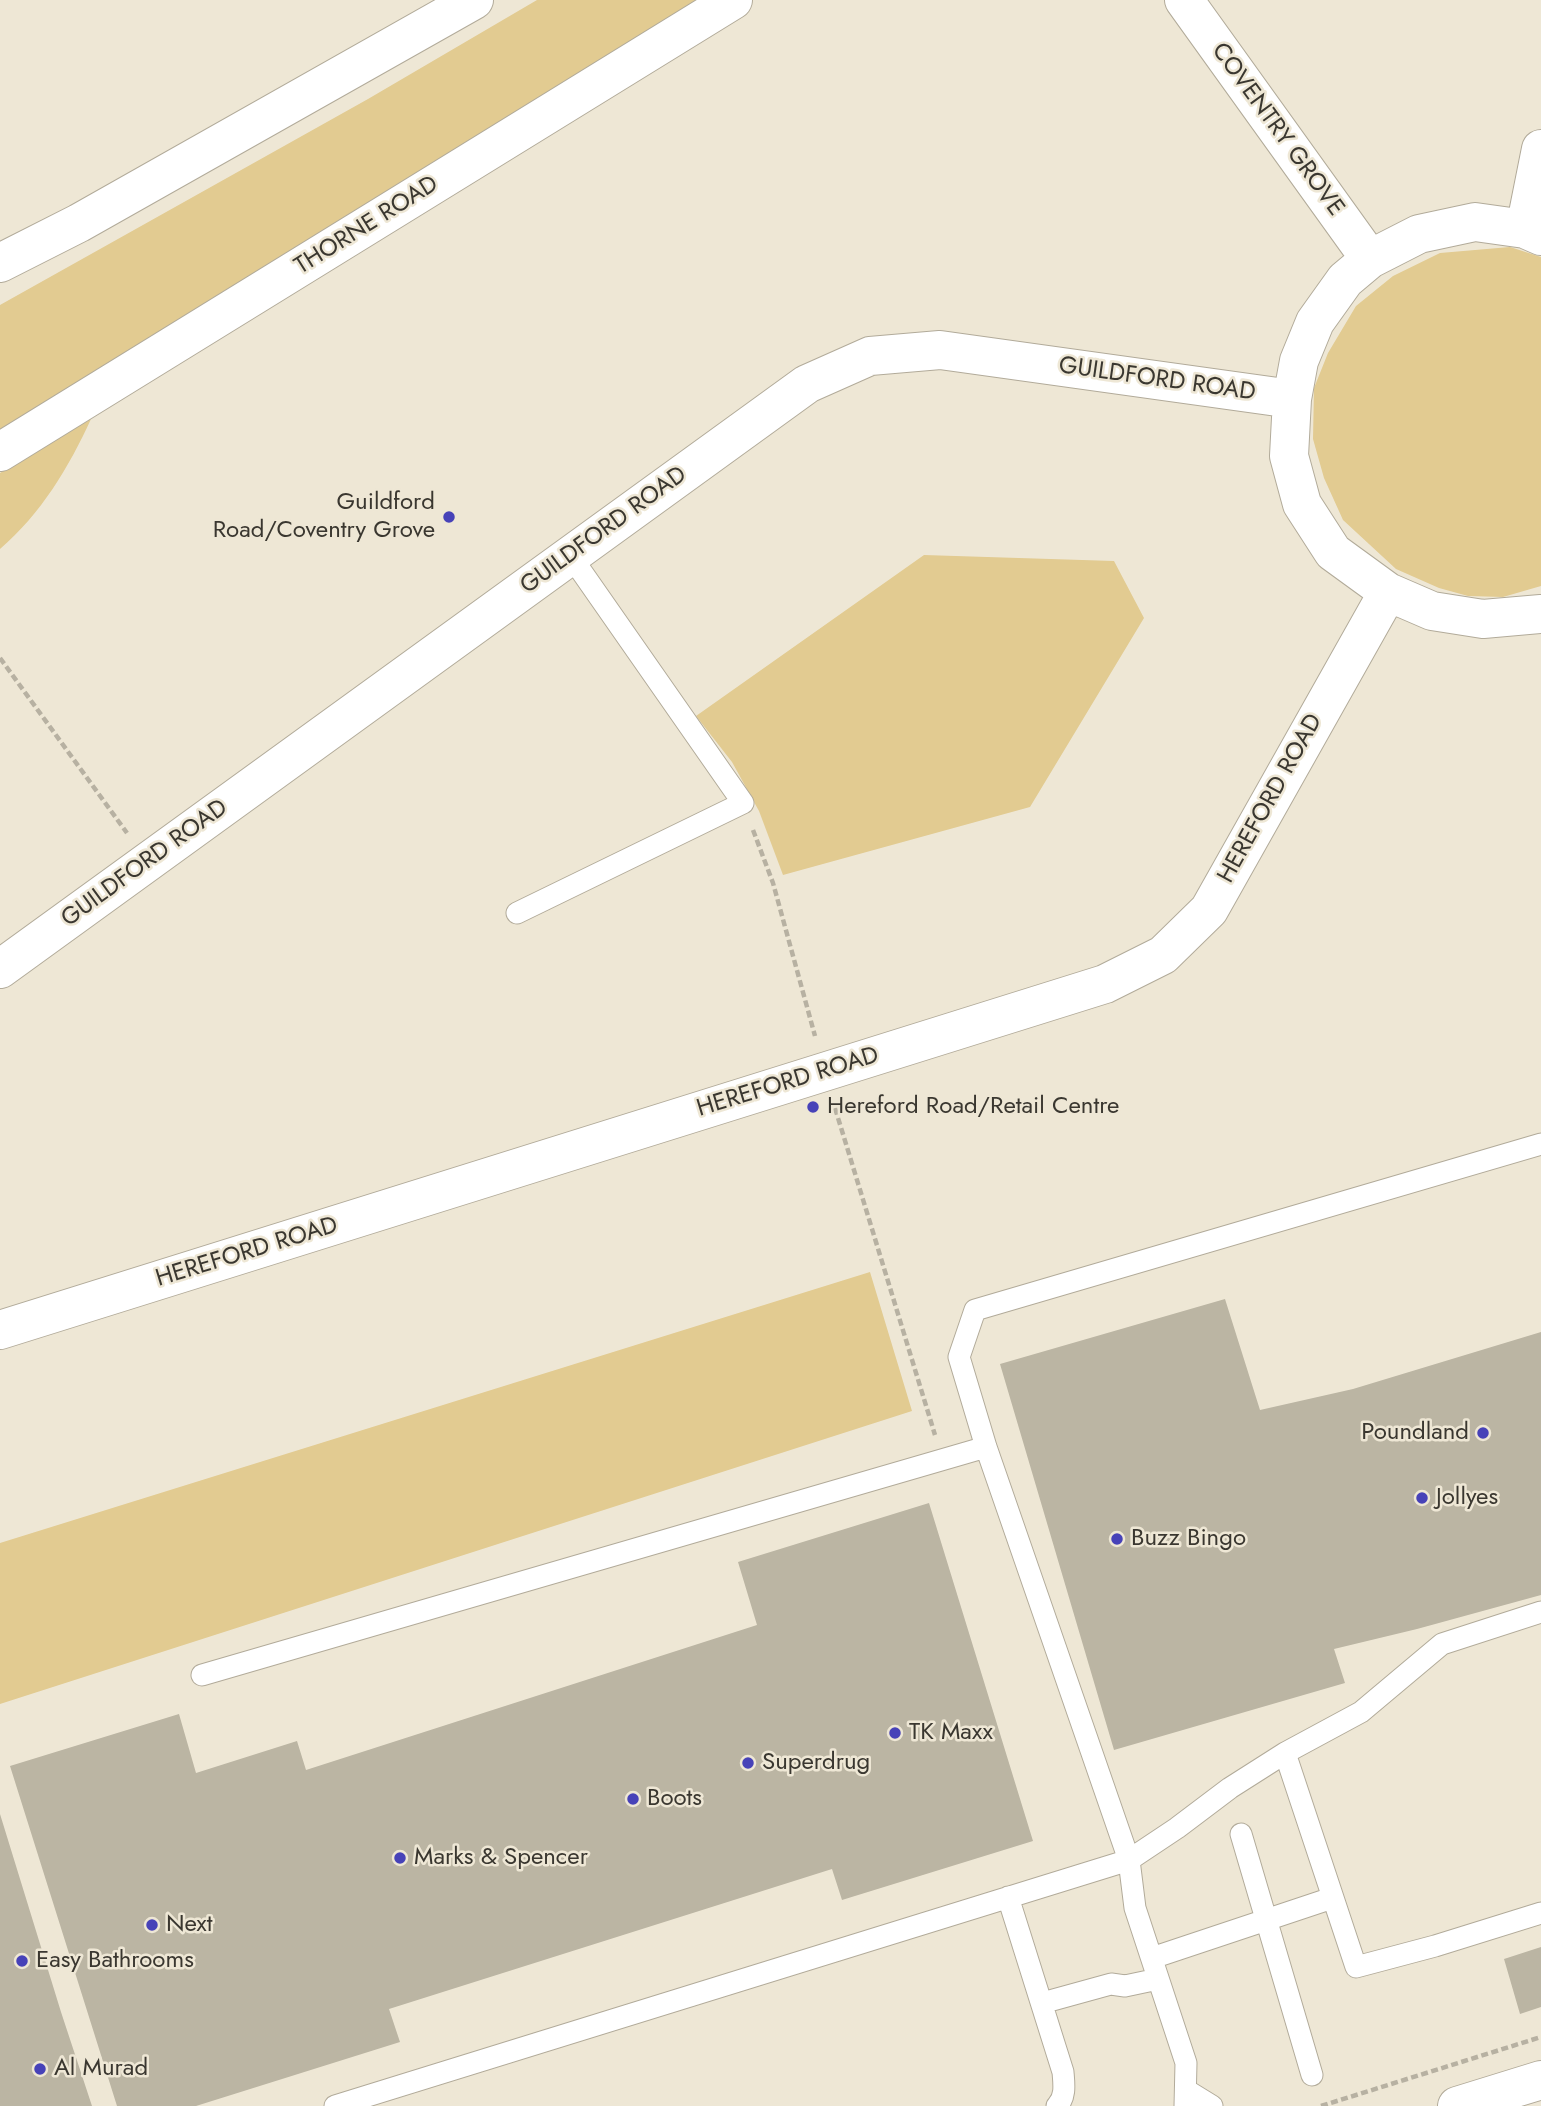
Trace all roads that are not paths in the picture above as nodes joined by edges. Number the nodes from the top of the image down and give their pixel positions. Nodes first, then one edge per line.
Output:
1 (474, 0) edge
2 (733, 0) edge
3 (1184, 0) edge
4 (1541, 149) edge
5 (1533, 232) edge
6 (1370, 260) junction
7 (0, 263) edge
8 (1292, 399) junction
9 (0, 452) edge
10 (570, 555) junction
11 (1388, 592) junction
12 (1541, 614) edge
13 (517, 913) dead end
14 (0, 968) edge
15 (1541, 1144) edge
16 (0, 1330) edge
17 (986, 1447) junction
18 (1541, 1612) edge
19 (202, 1675) dead end
20 (1285, 1753) junction
21 (1241, 1834) dead end
22 (1129, 1860) junction
23 (1009, 1897) junction
24 (1332, 1898) junction
25 (1541, 1913) edge
26 (1266, 1918) junction
27 (1152, 1958) junction
28 (1158, 1979) junction
29 (1042, 2003) junction
30 (1312, 2075) dead end
31 (1541, 2080) edge
32 (1188, 2101) edge
33 (335, 2106) edge
34 (1057, 2106) edge
35 (1212, 2106) edge
36 (1457, 2106) edge

1 - 7 main road
2 - 9 main road, THORNE ROAD
3 - 6 main road, COVENTRY GROVE
4 - 5 main road
5 - 6 main road
6 - 8 main road
8 - 10 main road, GUILDFORD ROAD
8 - 11 main road
10 - 13 lane
10 - 14 main road, GUILDFORD ROAD
11 - 12 main road
11 - 16 main road, HEREFORD ROAD
15 - 17 lane
17 - 19 lane
17 - 22 lane
18 - 20 lane
20 - 22 lane
20 - 24 lane
21 - 26 lane
22 - 23 lane
22 - 27 lane
23 - 29 lane
23 - 33 lane
24 - 25 lane
24 - 26 lane
26 - 27 lane
26 - 30 lane
27 - 28 lane
28 - 29 lane
28 - 32 lane
29 - 34 lane
31 - 36 main road
32 - 35 lane

